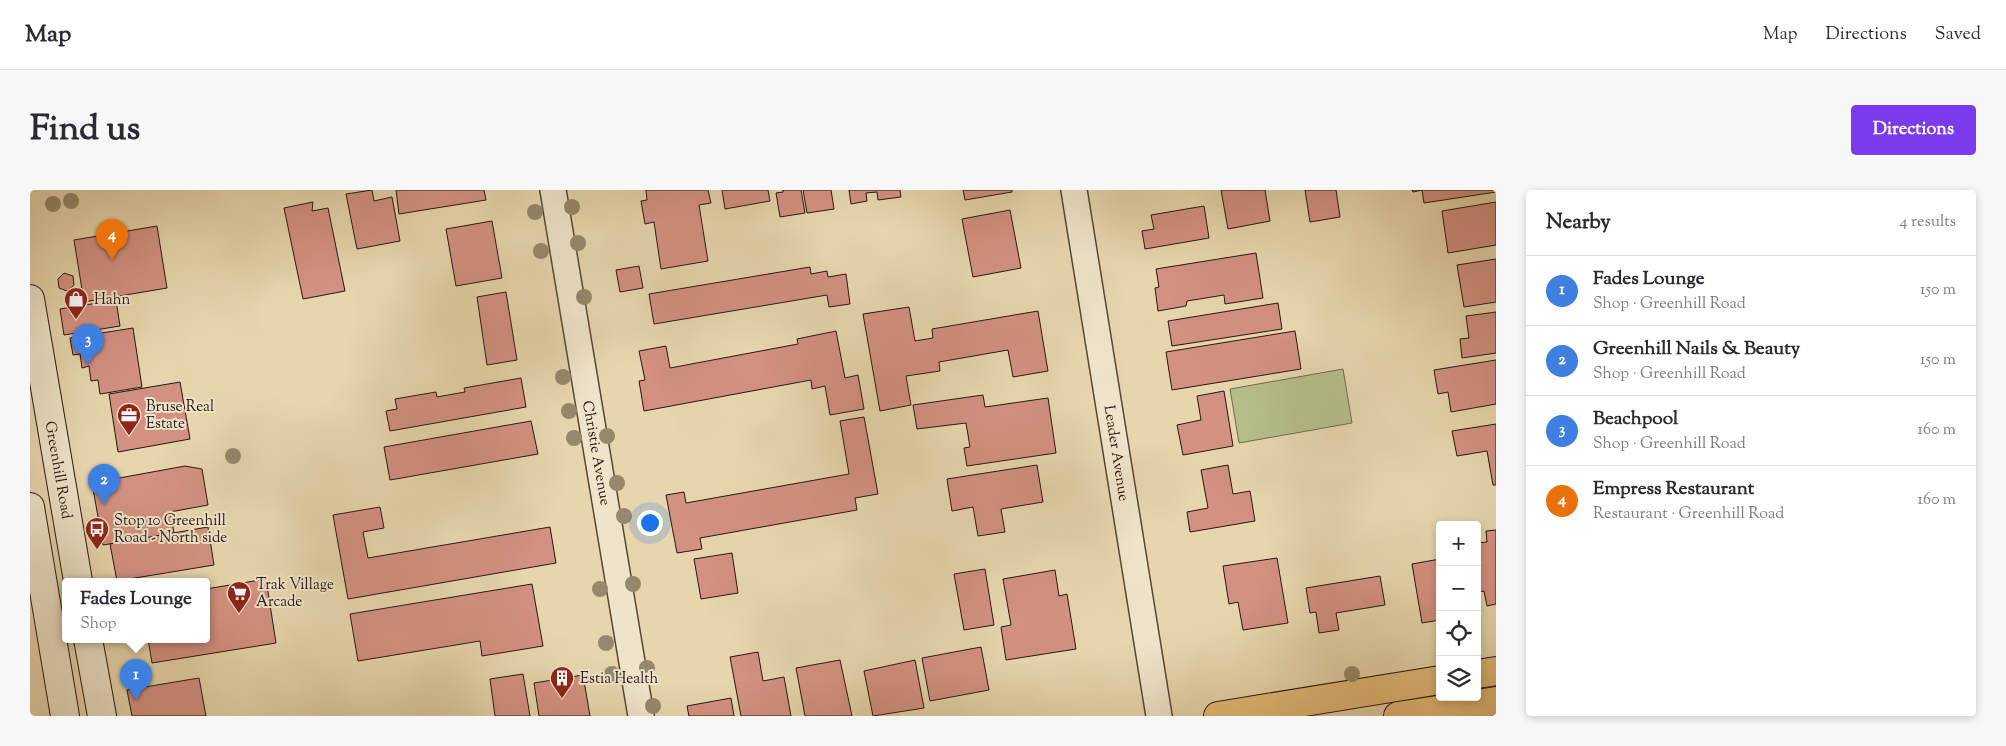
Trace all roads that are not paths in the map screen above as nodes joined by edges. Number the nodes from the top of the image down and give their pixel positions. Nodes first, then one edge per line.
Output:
1 (553, 190) edge
2 (1074, 190) edge
3 (30, 299) edge
4 (32, 329) edge
5 (30, 507) edge
6 (77, 578) edge
7 (89, 643) edge
8 (1496, 671) edge
9 (1481, 673) edge
10 (1436, 681) edge
11 (1496, 701) edge
12 (65, 716) edge
13 (102, 716) edge
14 (641, 716) edge
15 (1159, 716) edge
16 (1218, 716) edge
17 (1398, 716) edge

1 - 14 street, Christie Avenue
2 - 15 street, Leader Avenue
3 - 4 main road, Greenhill Road
4 - 6 main road, Greenhill Road
5 - 12 main road
7 - 13 main road
8 - 9 highway
10 - 16 highway
11 - 17 highway

